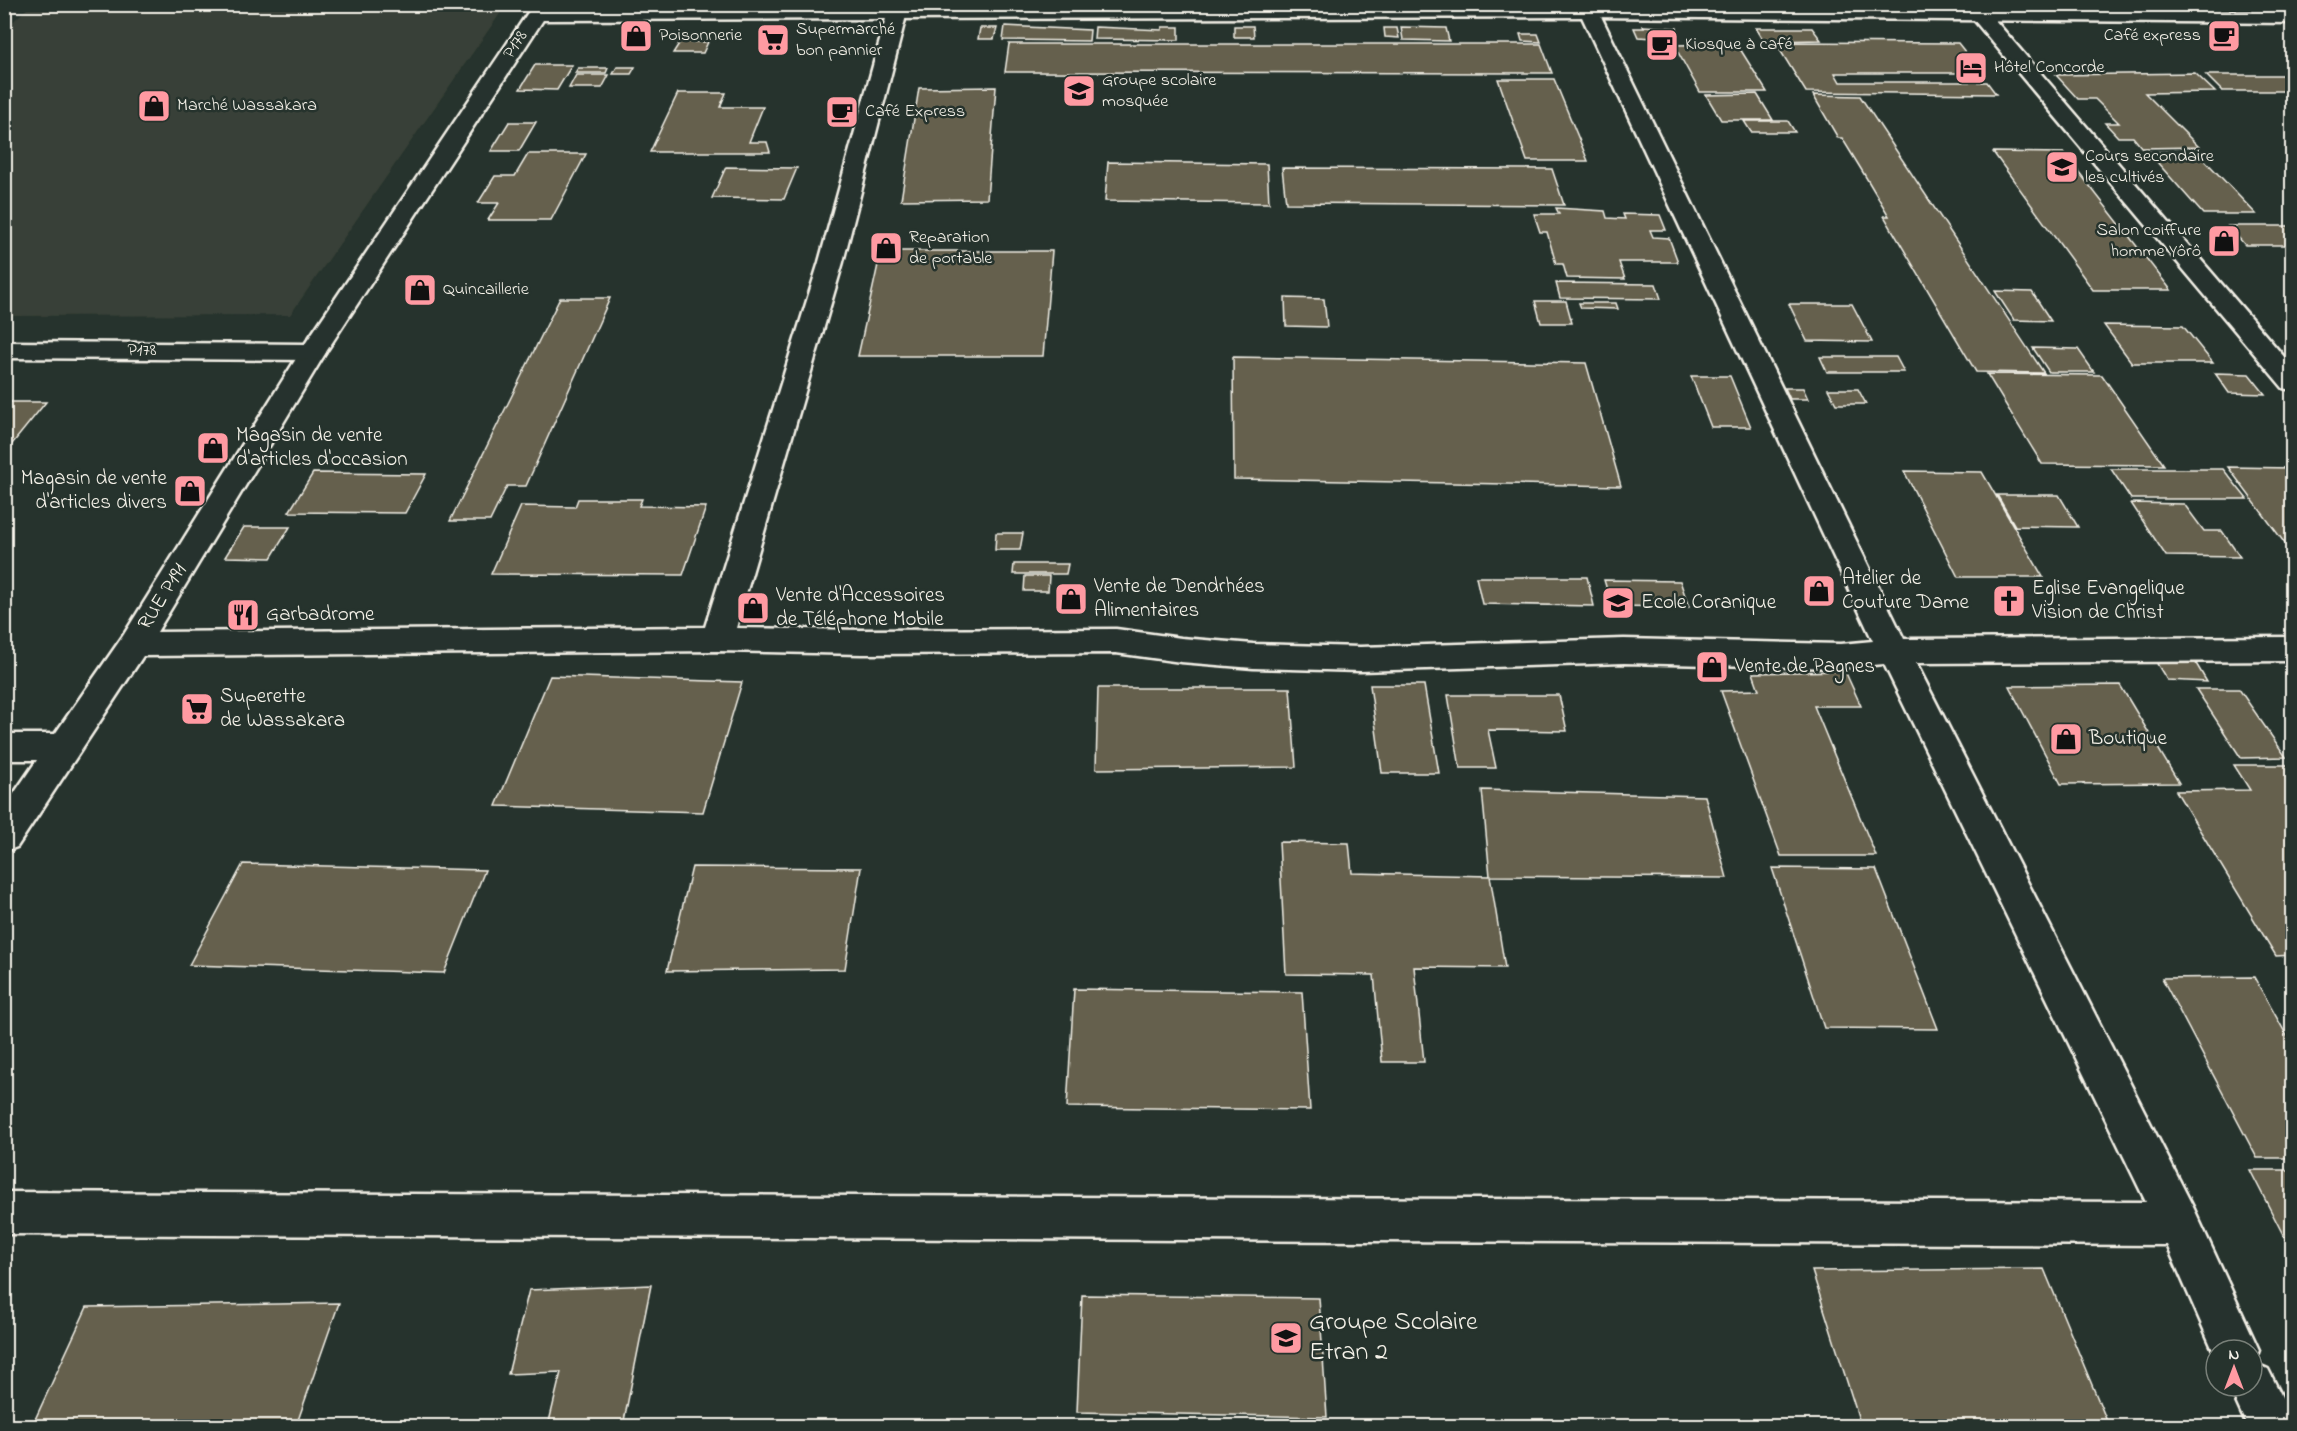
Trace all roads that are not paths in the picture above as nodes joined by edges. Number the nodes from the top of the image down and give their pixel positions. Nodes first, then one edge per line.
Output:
1 (1587, 8) edge
2 (539, 9) edge
3 (899, 9) edge
4 (1981, 16) junction
5 (2292, 17) edge
6 (4, 350) edge
7 (313, 352) junction
8 (2292, 382) edge
9 (717, 639) junction
10 (134, 644) junction
11 (2292, 649) edge
12 (1894, 651) junction
13 (4, 747) edge
14 (66, 747) junction
15 (4, 837) edge
16 (4, 1213) edge
17 (2179, 1224) junction
18 (2231, 1338) edge
19 (2258, 1398) edge
20 (2271, 1426) edge

1 - 3 street, P178
1 - 4 street, P178
1 - 12 street
2 - 3 street, P178
2 - 7 street, P178
3 - 9 street
4 - 5 street, P178
4 - 8 street
6 - 7 street, P178
7 - 10 street, RUE P191
9 - 10 street
9 - 12 street
10 - 14 street, RUE P191
11 - 12 street
12 - 17 street
13 - 14 street
14 - 15 street, RUE P191
16 - 17 street
17 - 18 street
19 - 20 street

